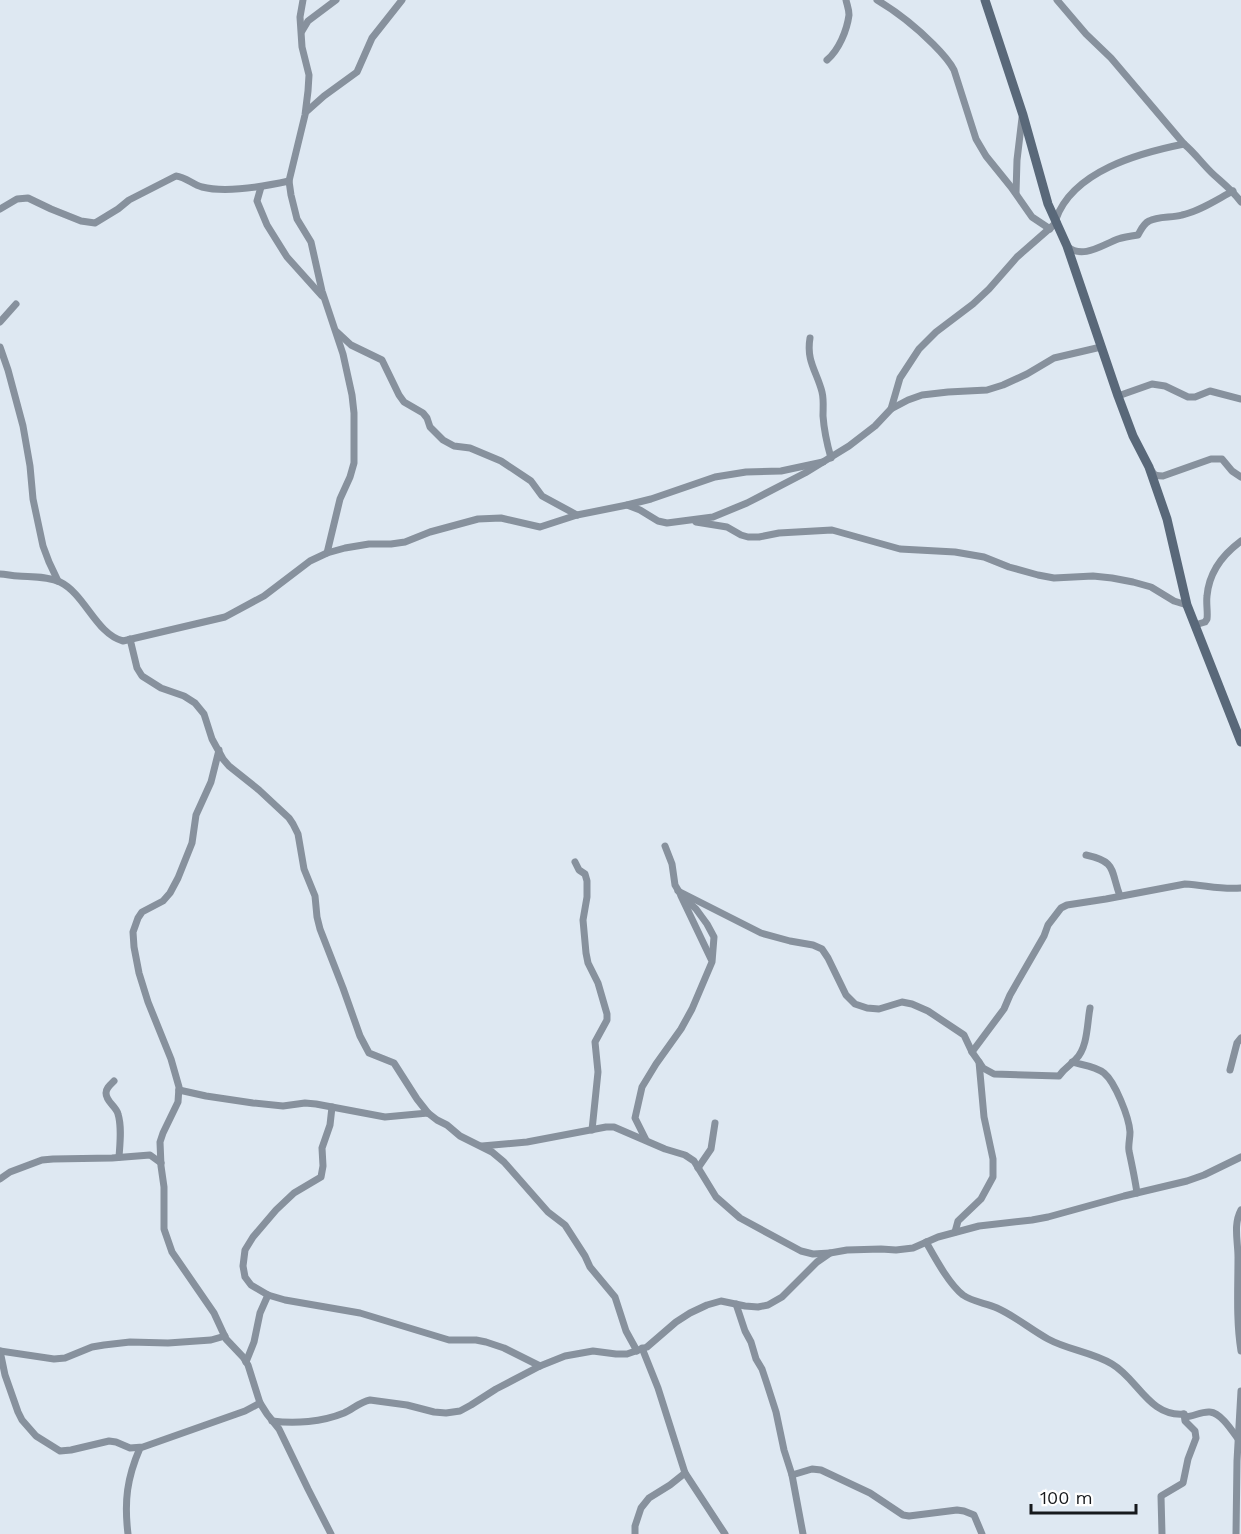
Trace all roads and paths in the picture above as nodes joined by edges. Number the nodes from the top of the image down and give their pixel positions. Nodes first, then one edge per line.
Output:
1 (303, 0) edge
2 (336, 0) edge
3 (402, 0) edge
4 (846, 0) edge
5 (877, 0) edge
6 (986, 0) edge
7 (1057, 0) edge
8 (301, 34) junction
9 (827, 60) dead end
10 (306, 113) junction
11 (1023, 115) junction
12 (1184, 144) junction
13 (289, 181) junction
14 (261, 187) junction
15 (1233, 191) junction
16 (1016, 195) junction
17 (1241, 202) edge
18 (0, 209) edge
19 (1054, 224) junction
20 (1066, 246) junction
21 (325, 301) junction
22 (16, 304) dead end
23 (0, 322) edge
24 (336, 330) junction
25 (810, 338) dead end
26 (0, 347) edge
27 (1101, 347) junction
28 (1118, 396) junction
29 (1241, 399) edge
30 (891, 409) junction
31 (831, 458) junction
32 (823, 462) junction
33 (1149, 466) junction
34 (1241, 477) edge
35 (627, 505) junction
36 (578, 515) junction
37 (684, 521) junction
38 (1241, 542) edge
39 (327, 553) junction
40 (0, 574) edge
41 (58, 581) junction
42 (1187, 605) junction
43 (1194, 625) junction
44 (130, 639) junction
45 (1241, 742) edge
46 (219, 750) junction
47 (665, 846) dead end
48 (1086, 855) dead end
49 (575, 862) dead end
50 (1241, 888) edge
51 (679, 893) junction
52 (1120, 896) junction
53 (712, 962) junction
54 (1090, 1008) dead end
55 (1241, 1038) edge
56 (972, 1052) junction
57 (980, 1062) junction
58 (1072, 1062) junction
59 (1230, 1070) dead end
60 (114, 1081) dead end
61 (179, 1090) junction
62 (332, 1107) junction
63 (428, 1113) junction
64 (715, 1123) dead end
65 (592, 1130) junction
66 (646, 1140) junction
67 (481, 1146) junction
68 (119, 1157) junction
69 (1241, 1157) edge
70 (161, 1163) junction
71 (698, 1168) junction
72 (0, 1179) edge
73 (1137, 1193) junction
74 (1241, 1210) edge
75 (955, 1232) junction
76 (926, 1242) junction
77 (830, 1253) junction
78 (268, 1295) junction
79 (736, 1304) junction
80 (225, 1336) junction
81 (640, 1349) junction
82 (0, 1351) edge
83 (1241, 1351) edge
84 (246, 1362) junction
85 (540, 1366) junction
86 (1241, 1391) edge
87 (260, 1403) junction
88 (1185, 1414) junction
89 (272, 1420) junction
90 (1240, 1442) edge
91 (140, 1448) junction
92 (685, 1473) junction
93 (792, 1474) junction
94 (128, 1534) edge
95 (331, 1534) edge
96 (635, 1534) edge
97 (724, 1534) edge
98 (803, 1534) edge
99 (982, 1534) edge
100 (1162, 1534) edge
101 (1236, 1534) edge

1 - 8 street
2 - 8 street
3 - 10 street
4 - 9 street
5 - 16 street
6 - 11 street
7 - 12 street
8 - 10 street
10 - 13 street
11 - 16 street
11 - 19 street
12 - 15 street
12 - 19 street
13 - 14 street
13 - 21 street
14 - 18 street
14 - 21 street
15 - 17 street
15 - 20 street
16 - 19 street
19 - 20 street
19 - 30 street
20 - 27 street
21 - 24 street
22 - 23 street
24 - 36 street
24 - 39 street
25 - 31 street
26 - 41 street
27 - 28 street
27 - 30 street
28 - 29 street
28 - 33 street
30 - 31 street
31 - 32 street
32 - 35 street
32 - 37 street
33 - 34 street
33 - 42 street
35 - 36 street
35 - 37 street
36 - 39 street
37 - 42 street
38 - 43 street
39 - 44 street
40 - 41 street
41 - 44 street
42 - 43 street
43 - 45 street
44 - 46 street
46 - 61 street
46 - 63 street
47 - 51 street
48 - 52 street
49 - 65 street
50 - 52 street
51 - 53 street
51 - 53 street
51 - 56 street
52 - 56 street
53 - 66 street
54 - 58 street
55 - 59 street
56 - 57 street
57 - 58 street
57 - 75 street
58 - 73 street
60 - 68 street
61 - 62 street
61 - 70 street
62 - 63 street
62 - 78 street
63 - 67 street
64 - 71 street
65 - 66 street
65 - 67 street
66 - 71 street
67 - 81 street
68 - 70 street
68 - 72 street
69 - 73 street
70 - 80 street
71 - 77 street
73 - 75 street
74 - 83 street
75 - 76 street
76 - 77 street
76 - 88 street
77 - 79 street
78 - 84 street
78 - 85 street
79 - 81 street
79 - 93 street
80 - 82 street
80 - 84 street
81 - 85 street
81 - 92 street
82 - 91 street
84 - 87 street
85 - 89 street
86 - 90 street
87 - 89 street
87 - 91 street
88 - 90 street
88 - 100 street
89 - 95 street
90 - 101 street
91 - 94 street
92 - 96 street
92 - 97 street
93 - 98 street
93 - 99 street

